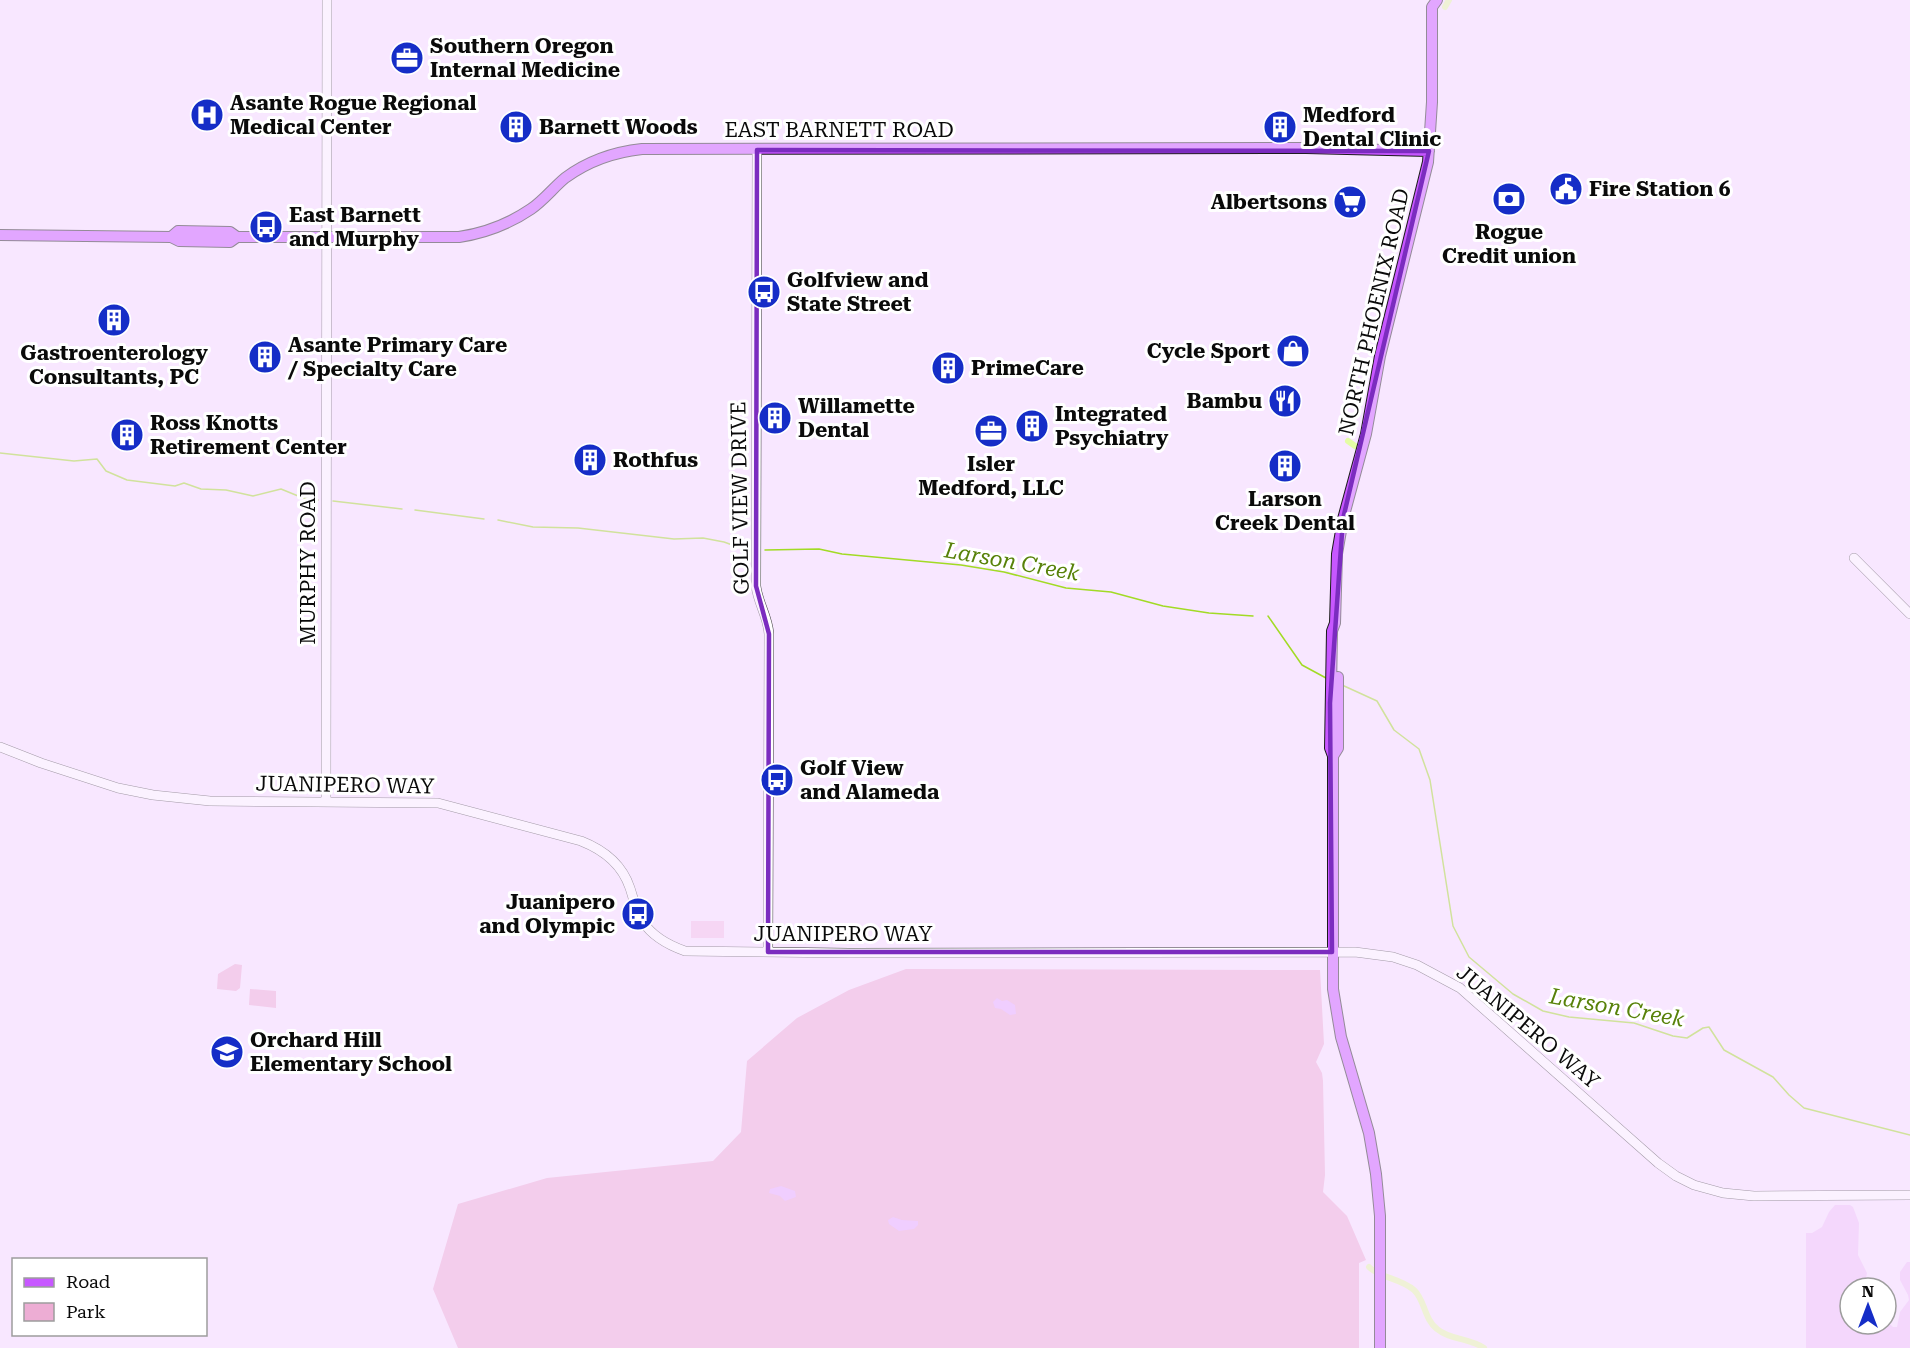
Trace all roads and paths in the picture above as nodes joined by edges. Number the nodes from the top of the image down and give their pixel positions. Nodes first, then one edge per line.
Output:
1 (327, 0) edge
2 (1432, 2) edge
3 (757, 150) junction
4 (1429, 151) junction
5 (0, 236) edge
6 (326, 238) junction
7 (1854, 558) dead end
8 (1910, 614) edge
9 (0, 747) edge
10 (326, 801) junction
11 (768, 952) junction
12 (1332, 952) junction
13 (1910, 1195) edge
14 (1380, 1348) edge

1 - 6 street, MURPHY ROAD
2 - 4 main road, NORTH PHOENIX ROAD
3 - 4 main road, EAST BARNETT ROAD
3 - 6 main road, EAST BARNETT ROAD
3 - 11 street, GOLF VIEW DRIVE
4 - 12 main road, NORTH PHOENIX ROAD
5 - 6 main road, EAST BARNETT ROAD
6 - 10 street, MURPHY ROAD
7 - 8 street
9 - 10 street, JUANIPERO WAY
10 - 11 street, JUANIPERO WAY
11 - 12 street, JUANIPERO WAY
12 - 13 street, JUANIPERO WAY
12 - 14 main road, NORTH PHOENIX ROAD

